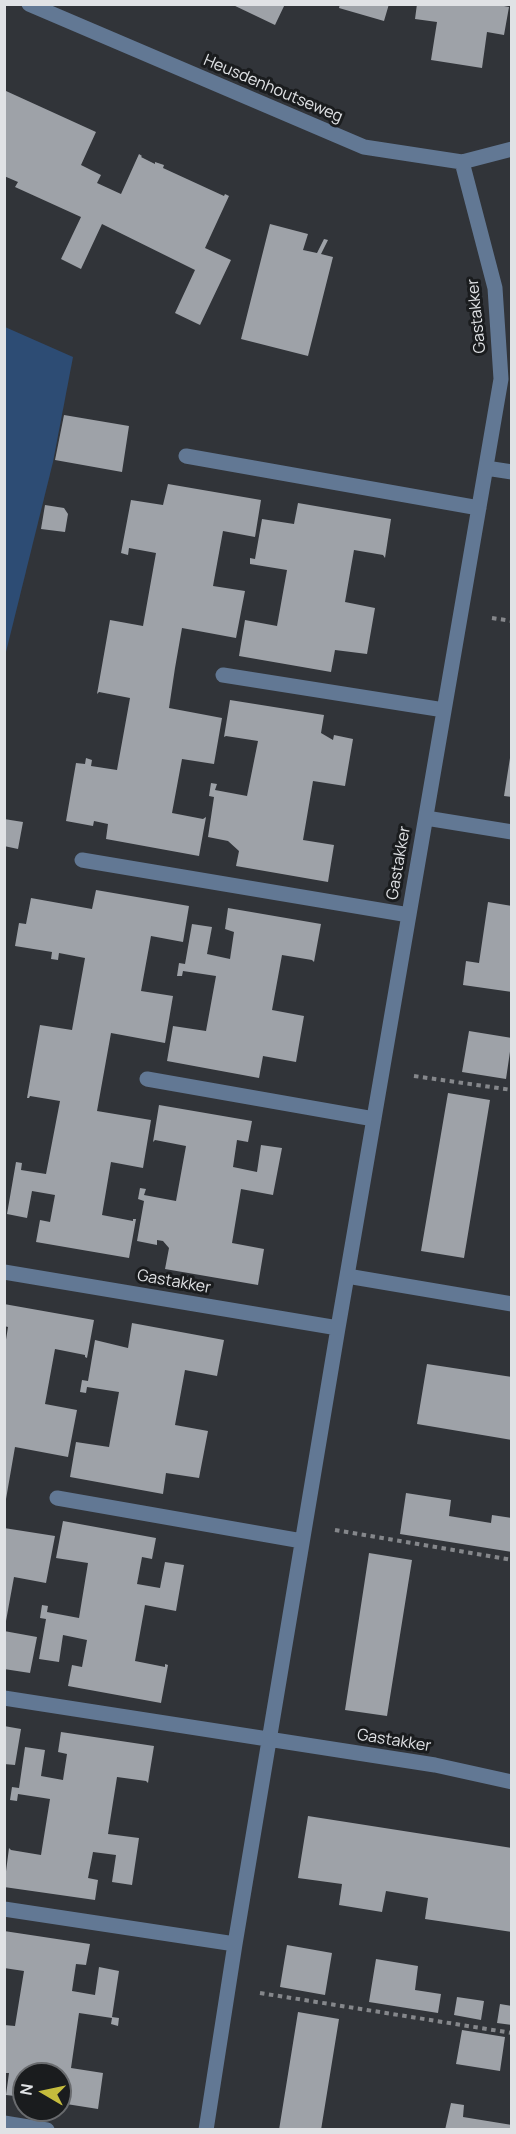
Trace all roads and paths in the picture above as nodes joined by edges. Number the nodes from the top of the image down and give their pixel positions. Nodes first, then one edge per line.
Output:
1 (29, 4) edge
2 (512, 149) edge
3 (462, 162) junction
4 (186, 456) dead end
5 (486, 468) junction
6 (512, 472) edge
7 (479, 508) junction
8 (223, 675) dead end
9 (444, 711) junction
10 (426, 818) junction
11 (512, 832) edge
12 (82, 860) dead end
13 (409, 915) junction
14 (382, 1072) junction
15 (147, 1079) dead end
16 (512, 1090) edge
17 (374, 1119) junction
18 (4, 1272) edge
19 (347, 1276) junction
20 (512, 1304) edge
21 (338, 1328) junction
22 (57, 1498) dead end
23 (305, 1525) junction
24 (302, 1541) junction
25 (512, 1560) edge
26 (4, 1698) edge
27 (270, 1739) junction
28 (512, 1782) edge
29 (4, 1909) edge
30 (235, 1944) junction
31 (228, 1988) junction
32 (512, 2033) edge
33 (4, 2123) edge
34 (47, 2130) edge
35 (206, 2130) edge

1 - 3 street, Heusdenhoutseweg
2 - 3 street, Heusdenhoutseweg
3 - 5 street, Gastakker
4 - 7 street
5 - 6 street
5 - 7 street, Gastakker
7 - 9 street, Gastakker
8 - 9 street
9 - 10 street, Gastakker
10 - 11 street, Gastakker
10 - 13 street, Gastakker
12 - 13 street, Gastakker
13 - 14 street, Gastakker
14 - 16 path
14 - 17 street, Gastakker
15 - 17 street
17 - 19 street, Gastakker
18 - 21 street, Gastakker
19 - 20 street
19 - 21 street, Gastakker
21 - 23 street, Gastakker
22 - 24 street
23 - 24 street, Gastakker
23 - 25 path
24 - 27 street, Gastakker
26 - 27 street, Gastakker
27 - 28 street, Gastakker
27 - 30 street, Gastakker
29 - 30 street
30 - 31 street, Gastakker
31 - 32 path
31 - 35 street, Gastakker
33 - 34 street

